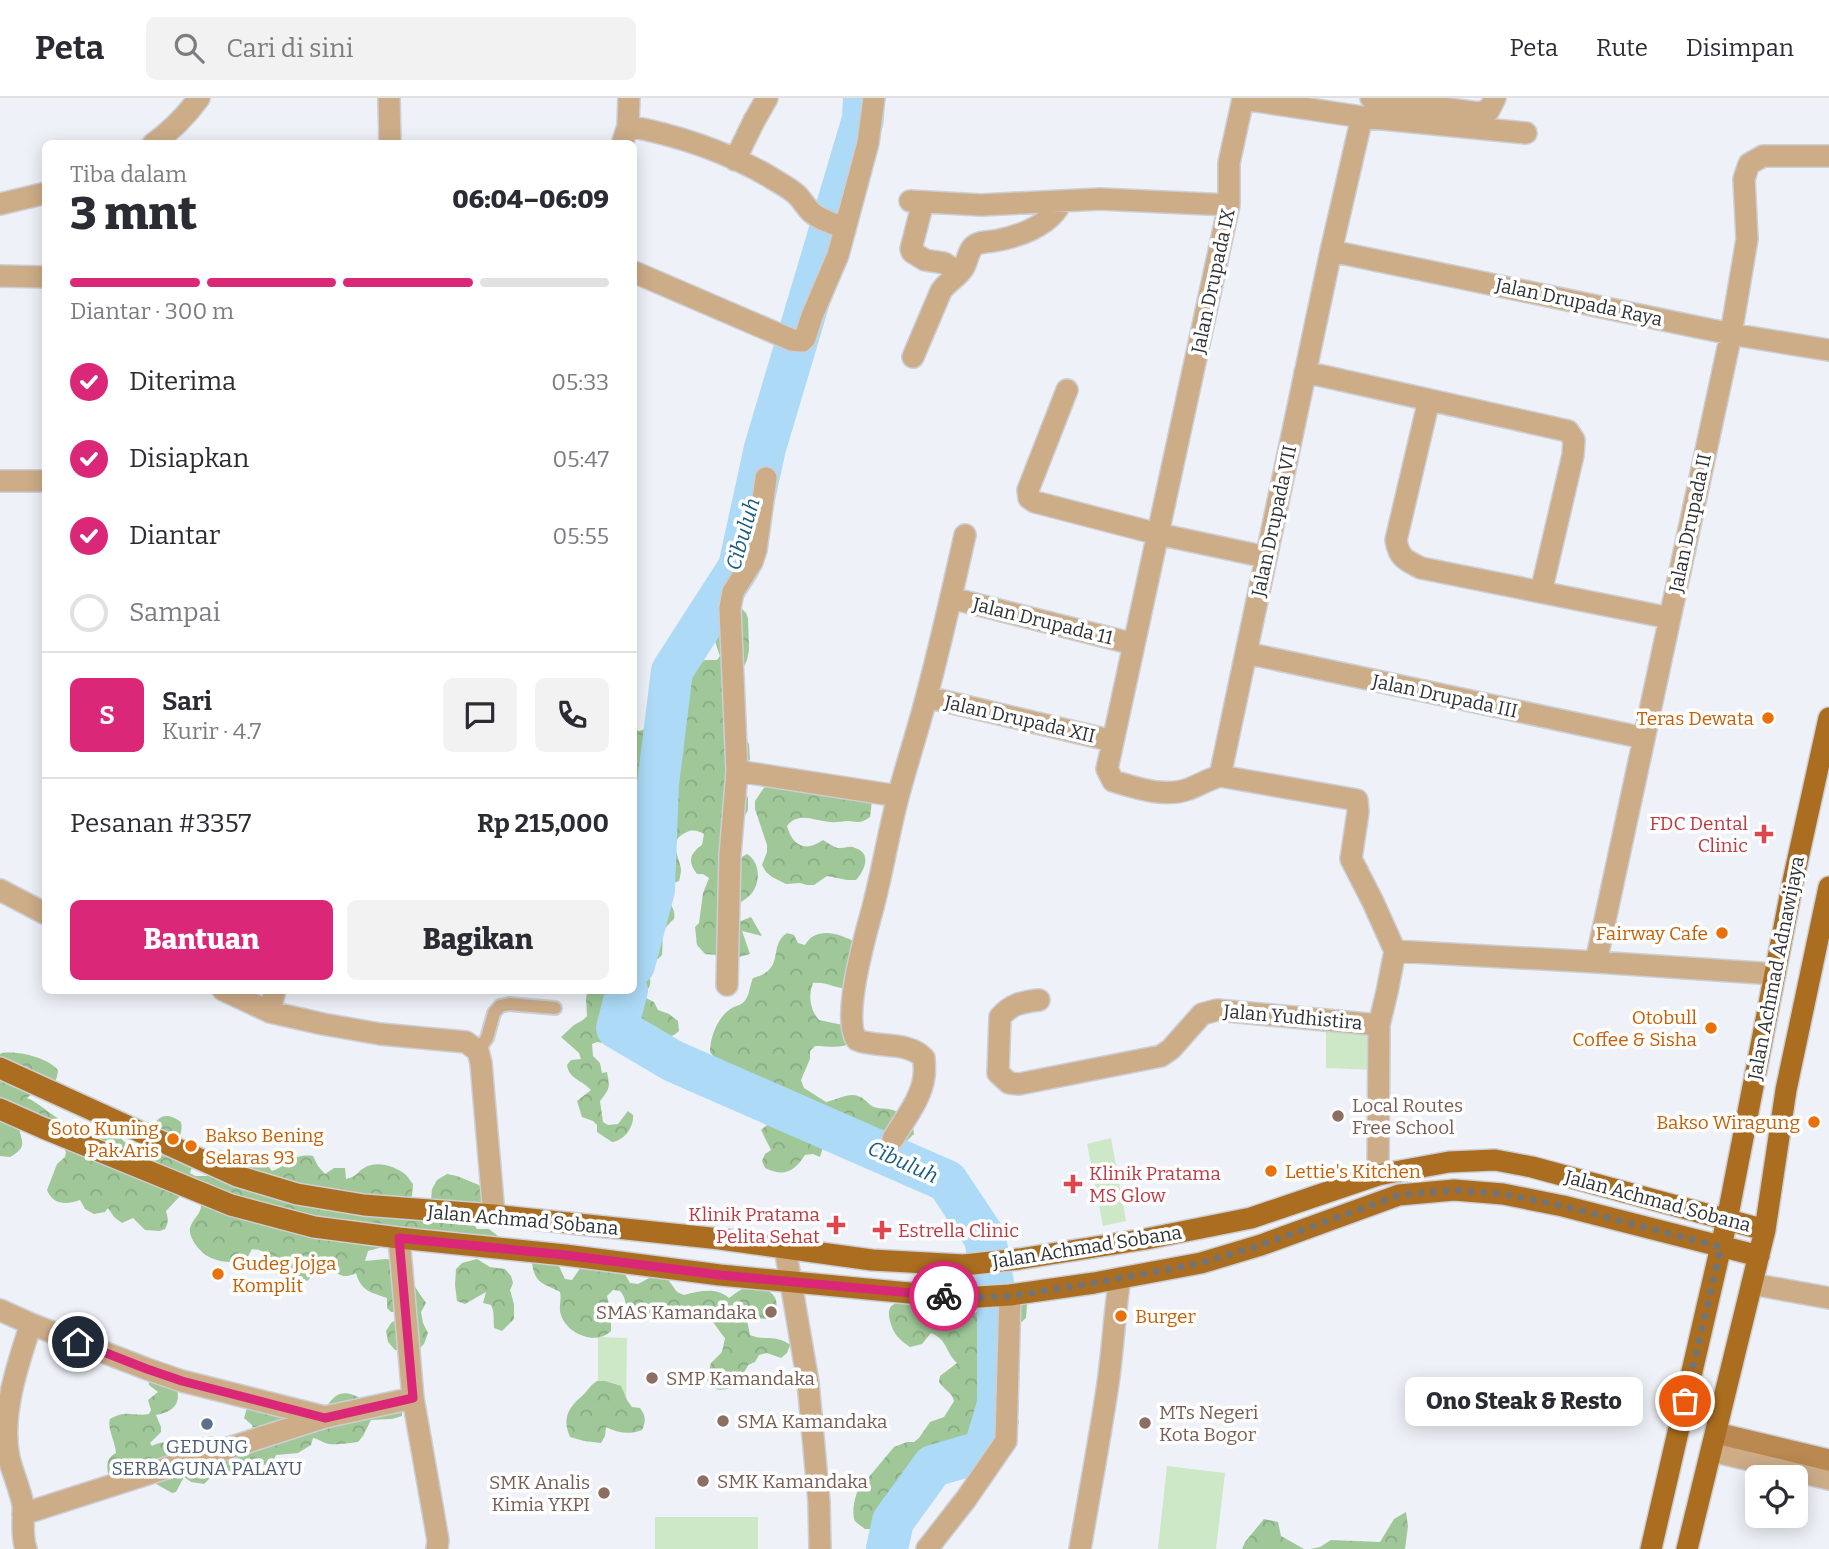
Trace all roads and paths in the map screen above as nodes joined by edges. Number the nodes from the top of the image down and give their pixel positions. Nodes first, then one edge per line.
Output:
1 (198, 98) edge
2 (389, 98) edge
3 (629, 98) edge
4 (767, 98) edge
5 (874, 98) edge
6 (1495, 98) edge
7 (1367, 108) edge
8 (1527, 133) dead end
9 (625, 135) edge
10 (158, 140) edge
11 (390, 140) edge
12 (1829, 156) edge
13 (735, 160) junction
14 (42, 194) edge
15 (1062, 201) junction
16 (0, 204) edge
17 (1230, 205) junction
18 (838, 226) junction
19 (1331, 251) junction
20 (637, 273) edge
21 (959, 273) junction
22 (0, 276) edge
23 (42, 277) edge
24 (1731, 334) junction
25 (1828, 350) edge
26 (913, 358) dead end
27 (1305, 372) junction
28 (1067, 390) dead end
29 (1429, 400) junction
30 (766, 478) dead end
31 (0, 481) edge
32 (42, 481) edge
33 (1158, 534) junction
34 (965, 535) dead end
35 (1266, 557) junction
36 (1541, 592) junction
37 (951, 598) junction
38 (1670, 618) junction
39 (1134, 644) junction
40 (1246, 653) junction
41 (927, 698) junction
42 (1829, 718) edge
43 (1644, 738) junction
44 (1113, 741) junction
45 (737, 771) junction
46 (1220, 776) junction
47 (898, 796) junction
48 (1829, 887) edge
49 (0, 890) edge
50 (42, 912) edge
51 (1395, 951) junction
52 (1596, 962) junction
53 (1775, 974) junction
54 (727, 985) dead end
55 (232, 994) edge
56 (274, 994) edge
57 (1039, 1000) dead end
58 (555, 1008) dead end
59 (270, 1012) junction
60 (1379, 1024) junction
61 (478, 1051) junction
62 (0, 1068) edge
63 (0, 1109) edge
64 (893, 1139) dead end
65 (1378, 1175) junction
66 (273, 1187) junction
67 (264, 1214) junction
68 (494, 1215) junction
69 (1727, 1220) junction
70 (1765, 1230) junction
71 (399, 1238) junction
72 (1721, 1247) junction
73 (785, 1248) junction
74 (1759, 1256) junction
75 (1121, 1278) junction
76 (791, 1282) junction
77 (1752, 1284) junction
78 (1007, 1296) junction
79 (1829, 1298) edge
80 (0, 1310) edge
81 (31, 1324) junction
82 (413, 1398) junction
83 (325, 1418) junction
84 (1713, 1443) junction
85 (1829, 1460) edge
86 (1829, 1479) edge
87 (23, 1514) junction
88 (19, 1547) edge
89 (437, 1549) edge
90 (820, 1549) edge
91 (927, 1549) edge
92 (1080, 1549) edge
93 (1651, 1549) edge
94 (1687, 1549) edge

1 - 10 street
2 - 11 street
3 - 9 street
4 - 13 street
5 - 18 street
6 - 7 street
7 - 8 street, Jalan Drupada IX
7 - 17 street, Jalan Drupada IX
7 - 19 street, Jalan Drupada VII
9 - 13 street
12 - 24 street, Jalan Drupada II
13 - 18 street
14 - 16 street
15 - 17 street
15 - 21 street
15 - 21 street
17 - 33 street, Jalan Drupada IX
18 - 20 street
19 - 24 street, Jalan Drupada Raya
19 - 27 street, Jalan Drupada VII
21 - 26 street
22 - 23 street
24 - 25 street, Jalan Drupada Raya
24 - 38 street, Jalan Drupada II
27 - 29 street
27 - 35 street, Jalan Drupada VII
28 - 33 street
29 - 36 street
29 - 36 street
30 - 45 street
31 - 32 street
33 - 35 street
33 - 39 street, Jalan Drupada IX
34 - 37 street
35 - 40 street, Jalan Drupada VII
36 - 38 street
37 - 39 street, Jalan Drupada 11
37 - 41 street
38 - 43 street, Jalan Drupada II
39 - 44 street, Jalan Drupada IX
40 - 43 street, Jalan Drupada III
40 - 46 street, Jalan Drupada VII
41 - 44 street, Jalan Drupada XII
41 - 47 street
42 - 53 main road, Jalan Achmad Adnawijaya
43 - 52 street, Jalan Drupada II
44 - 46 street
45 - 47 street
45 - 54 street
46 - 51 street
47 - 64 street
48 - 70 main road, Jalan Achmad Adnawijaya
49 - 50 street
51 - 52 street
51 - 60 street
52 - 53 street
53 - 69 main road, Jalan Achmad Adnawijaya
55 - 59 street
56 - 59 street
57 - 60 street, Jalan Yudhistira
58 - 61 lane
59 - 61 street
60 - 65 street
61 - 68 street
62 - 66 main road, Jalan Achmad Sobana
63 - 67 main road, Jalan Achmad Sobana
65 - 69 main road, Jalan Achmad Sobana
65 - 73 main road, Jalan Achmad Sobana
66 - 67 main road
66 - 68 main road, Jalan Achmad Sobana
67 - 71 main road, Jalan Achmad Sobana
68 - 73 main road, Jalan Achmad Sobana
69 - 70 main road, Jalan Achmad Sobana
69 - 72 main road, Jalan Achmad Adnawijaya
70 - 74 main road, Jalan Achmad Adnawijaya
71 - 76 main road, Jalan Achmad Sobana
71 - 82 street
72 - 74 main road, Jalan Achmad Sobana
72 - 75 main road, Jalan Achmad Sobana
72 - 93 main road, Jalan Achmad Adnawijaya
73 - 76 street
74 - 77 main road, Jalan Achmad Adnawijaya
75 - 78 main road, Jalan Achmad Sobana
75 - 92 street
76 - 78 main road, Jalan Achmad Sobana
76 - 90 street
77 - 79 street
77 - 84 main road, Jalan Achmad Adnawijaya
78 - 91 street
80 - 81 street
81 - 83 street
81 - 87 street
82 - 83 street
82 - 89 street
83 - 87 street
84 - 85 street
84 - 86 street
84 - 94 main road, Jalan Achmad Adnawijaya
87 - 88 street

